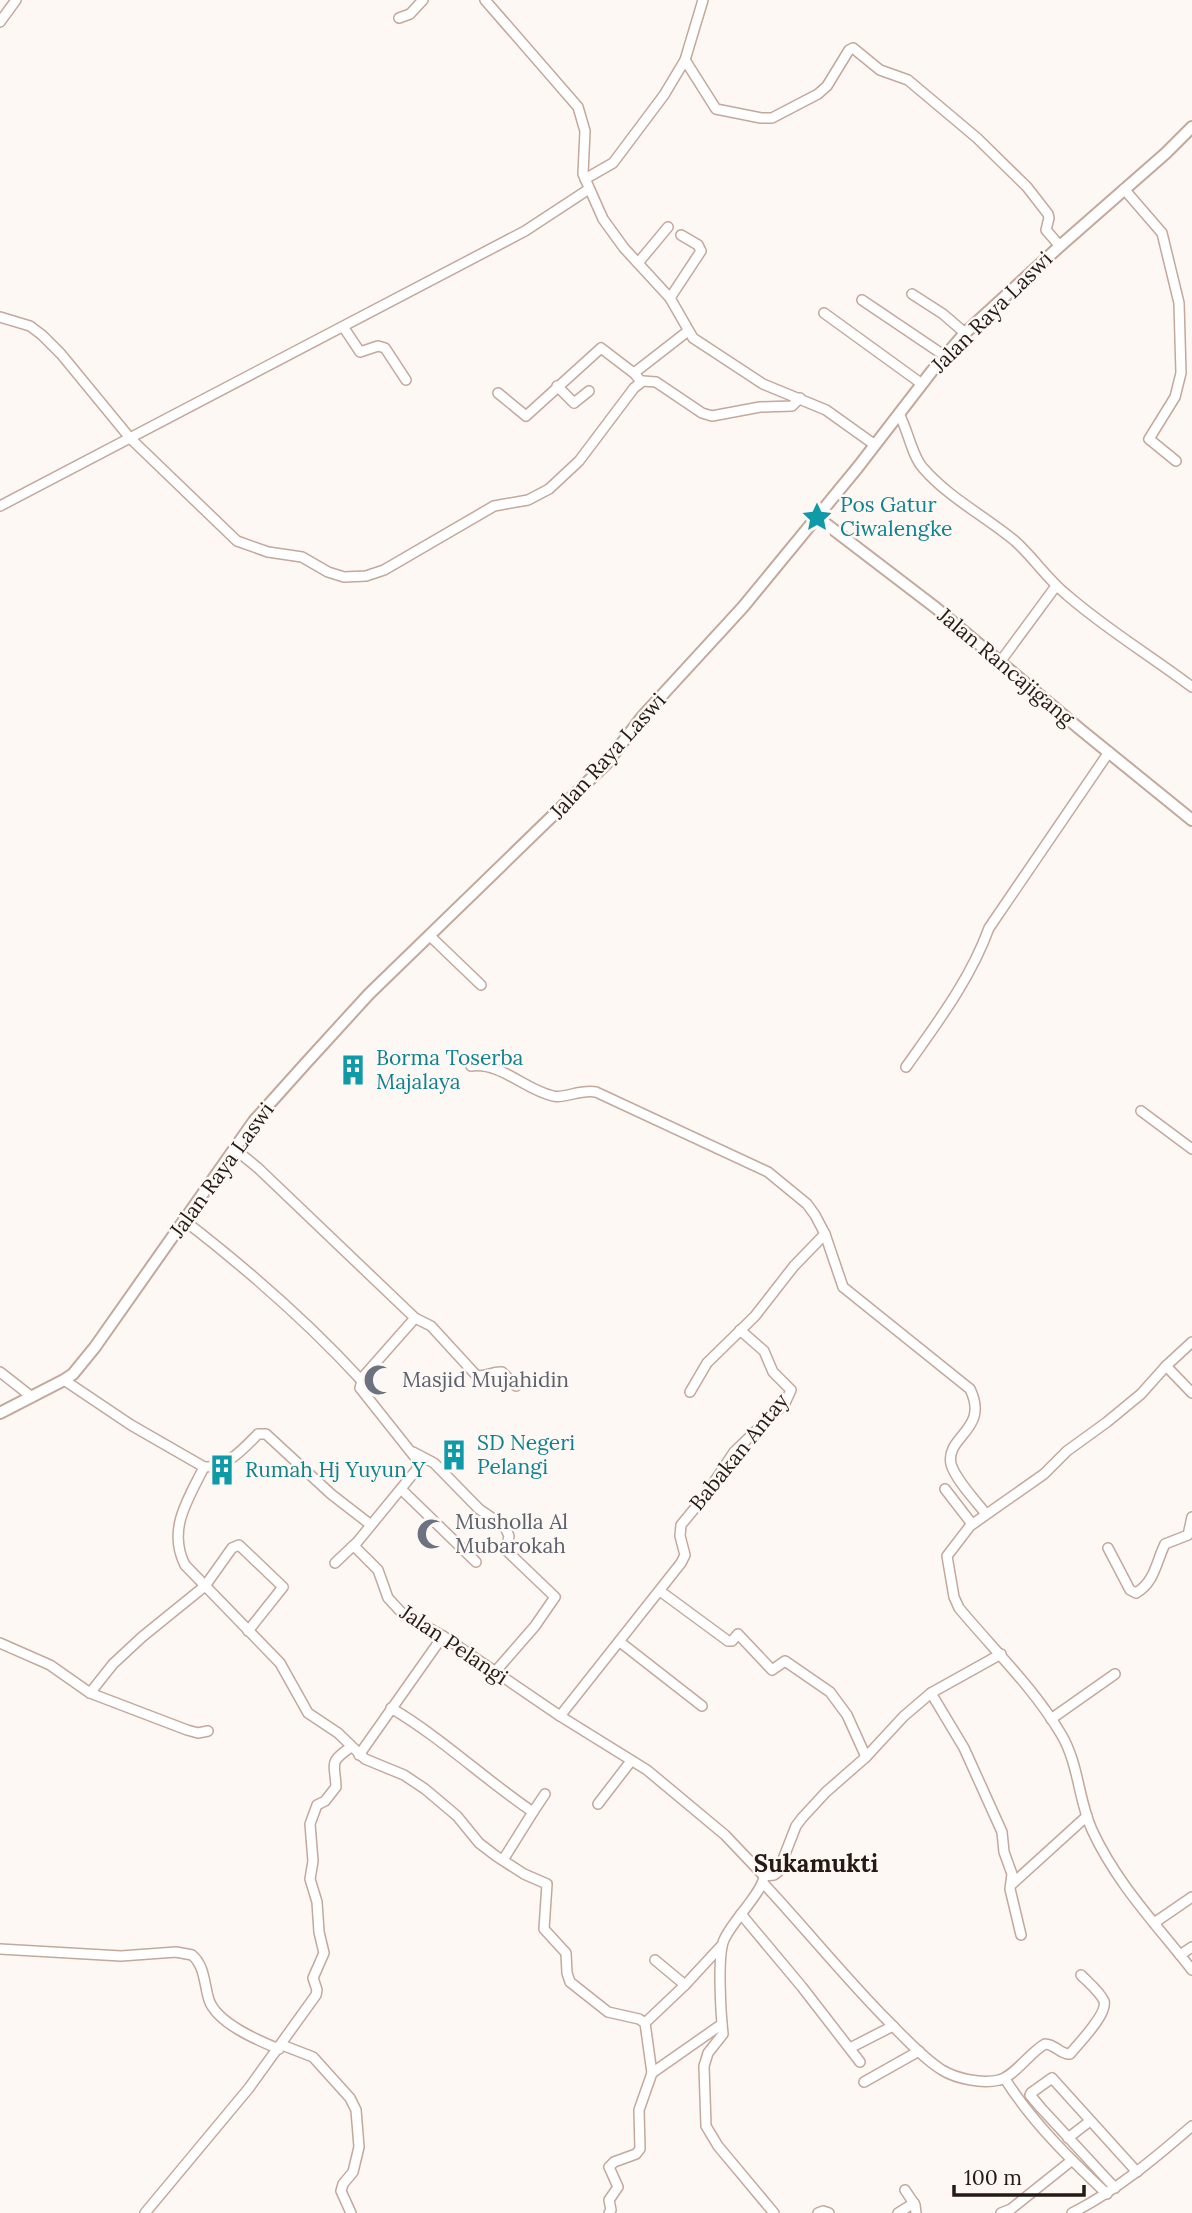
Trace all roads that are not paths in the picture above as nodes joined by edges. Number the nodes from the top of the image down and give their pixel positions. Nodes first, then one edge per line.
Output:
1 (16, 0) edge
2 (423, 0) edge
3 (485, 0) edge
4 (703, 0) edge
5 (400, 18) dead end
6 (0, 22) edge
7 (685, 60) junction
8 (1192, 127) edge
9 (585, 179) junction
10 (589, 189) junction
11 (1124, 189) junction
12 (668, 227) dead end
13 (681, 235) dead end
14 (1060, 246) junction
15 (638, 263) junction
16 (912, 293) dead end
17 (670, 298) junction
18 (862, 300) dead end
19 (824, 313) dead end
20 (0, 317) edge
21 (344, 328) junction
22 (688, 331) junction
23 (965, 333) junction
24 (945, 356) junction
25 (638, 377) junction
26 (406, 380) dead end
27 (922, 384) junction
28 (557, 386) junction
29 (589, 391) dead end
30 (498, 393) dead end
31 (798, 401) junction
32 (899, 414) junction
33 (136, 435) junction
34 (875, 445) junction
35 (1177, 461) dead end
36 (0, 506) edge
37 (817, 517) junction
38 (1056, 586) junction
39 (1000, 662) junction
40 (1192, 687) edge
41 (1109, 752) junction
42 (1192, 820) edge
43 (430, 936) junction
44 (481, 985) dead end
45 (471, 1066) dead end
46 (906, 1067) dead end
47 (1141, 1111) dead end
48 (1192, 1149) edge
49 (236, 1150) junction
50 (185, 1221) junction
51 (825, 1234) junction
52 (415, 1318) junction
53 (740, 1330) junction
54 (1192, 1342) edge
55 (1166, 1366) junction
56 (0, 1372) edge
57 (64, 1380) junction
58 (362, 1381) junction
59 (516, 1386) dead end
60 (690, 1392) dead end
61 (1192, 1393) edge
62 (33, 1397) junction
63 (0, 1413) edge
64 (413, 1452) junction
65 (204, 1467) junction
66 (401, 1489) junction
67 (945, 1489) dead end
68 (986, 1514) junction
69 (1192, 1517) edge
70 (972, 1524) junction
71 (370, 1525) junction
72 (355, 1544) junction
73 (1108, 1548) dead end
74 (476, 1562) dead end
75 (335, 1563) dead end
76 (205, 1586) junction
77 (660, 1591) junction
78 (248, 1631) junction
79 (443, 1636) junction
80 (620, 1642) junction
81 (0, 1643) edge
82 (1001, 1654) junction
83 (495, 1672) junction
84 (1115, 1674) dead end
85 (90, 1693) junction
86 (931, 1693) junction
87 (702, 1706) dead end
88 (391, 1708) junction
89 (560, 1716) junction
90 (1051, 1719) junction
91 (208, 1731) dead end
92 (355, 1751) junction
93 (866, 1757) junction
94 (631, 1760) junction
95 (545, 1794) dead end
96 (598, 1804) dead end
97 (533, 1812) junction
98 (1087, 1816) junction
99 (503, 1860) junction
100 (764, 1880) junction
101 (1011, 1885) junction
102 (1192, 1897) edge
103 (741, 1914) junction
104 (1154, 1923) junction
105 (1021, 1935) dead end
106 (722, 1945) junction
107 (1192, 1947) edge
108 (0, 1949) edge
109 (1180, 1955) junction
110 (655, 1960) dead end
111 (1192, 1970) edge
112 (1081, 1975) dead end
113 (685, 1985) junction
114 (645, 2023) junction
115 (722, 2024) junction
116 (893, 2026) junction
117 (280, 2047) junction
118 (850, 2048) junction
119 (919, 2051) junction
120 (860, 2062) dead end
121 (652, 2073) junction
122 (1004, 2079) junction
123 (864, 2082) dead end
124 (1090, 2121) junction
125 (1192, 2126) edge
126 (1068, 2138) junction
127 (1070, 2161) junction
128 (1137, 2172) junction
129 (1115, 2188) junction
130 (905, 2190) dead end
131 (1107, 2194) junction
132 (915, 2208) edge
133 (145, 2213) edge
134 (351, 2213) edge
135 (609, 2213) edge
136 (774, 2213) edge
137 (818, 2213) edge
138 (829, 2213) edge
139 (898, 2213) edge
140 (1001, 2213) edge
141 (1072, 2213) edge

1 - 6 street
2 - 5 street
3 - 9 street
4 - 7 street
7 - 9 street
7 - 14 street
8 - 11 main road, Jalan Raya Laswi
9 - 10 street
10 - 15 street
10 - 21 street
11 - 14 main road, Jalan Raya Laswi
11 - 35 street
12 - 15 street
13 - 17 street
14 - 23 main road, Jalan Raya Laswi
15 - 17 street
16 - 23 street
17 - 22 street
18 - 24 street
19 - 27 street
20 - 33 street
21 - 26 street
21 - 33 street
22 - 25 street
22 - 31 street
23 - 24 main road, Jalan Raya Laswi
24 - 27 main road, Jalan Raya Laswi
25 - 28 street
25 - 31 street
25 - 33 street
27 - 32 main road, Jalan Raya Laswi
28 - 29 street
28 - 30 street
31 - 34 street
32 - 34 main road, Jalan Raya Laswi
32 - 38 street
33 - 36 street
34 - 37 main road, Jalan Raya Laswi
37 - 39 main road, Jalan Rancajigang
37 - 43 main road, Jalan Raya Laswi
38 - 39 street
38 - 40 street
39 - 41 main road, Jalan Rancajigang
41 - 42 main road, Jalan Rancajigang
41 - 46 street
43 - 44 street
43 - 49 main road, Jalan Raya Laswi
45 - 51 street
47 - 48 street
49 - 50 main road, Jalan Raya Laswi
49 - 52 street
50 - 57 main road, Jalan Raya Laswi
50 - 58 street
51 - 53 street
51 - 68 street
52 - 58 street
52 - 59 street
53 - 60 street
53 - 77 street, Babakan Antay
54 - 55 street
55 - 61 street
55 - 68 street
56 - 62 street
57 - 62 main road, Jalan Raya Laswi
57 - 65 street
58 - 64 street
62 - 63 main road, Jalan Raya Laswi
64 - 66 street
64 - 83 street
65 - 71 street
65 - 76 street
66 - 71 street
66 - 74 street
67 - 70 street
68 - 70 street
69 - 73 street
70 - 82 street
71 - 72 street
72 - 75 street
72 - 79 street, Jalan Pelangi
76 - 78 street
76 - 78 street
76 - 85 street
77 - 80 street, Babakan Antay
77 - 93 street
78 - 92 street
79 - 83 street, Jalan Pelangi
79 - 88 street
80 - 87 street
80 - 89 street, Babakan Antay
81 - 85 street
82 - 86 street
82 - 90 street
83 - 89 street, Jalan Pelangi
84 - 90 street
85 - 91 street
86 - 93 street
86 - 101 street
88 - 92 street
88 - 97 street
89 - 94 street, Jalan Pelangi
90 - 98 street
92 - 99 street
92 - 117 street
93 - 100 street
94 - 96 street
94 - 100 street, Jalan Pelangi
95 - 97 street
97 - 99 street
98 - 101 street
98 - 104 street
99 - 114 street
100 - 103 street
100 - 116 street, Jalan Pelangi
101 - 105 street
102 - 104 street
103 - 106 street
103 - 118 street
104 - 109 street
106 - 113 street
106 - 115 street
107 - 109 street
108 - 117 street
109 - 111 street
110 - 113 street
112 - 122 street
113 - 114 street
114 - 121 street
115 - 121 street
115 - 136 street
116 - 118 street
116 - 119 street, Jalan Pelangi
117 - 133 street
117 - 134 street
118 - 120 street
119 - 122 street, Jalan Pelangi
119 - 123 street
121 - 135 street
122 - 127 street
124 - 126 street
124 - 126 street
124 - 128 street
125 - 128 street
126 - 129 street
127 - 131 street
127 - 140 street
128 - 129 street
129 - 131 street
130 - 132 street
131 - 141 street
132 - 139 street
137 - 138 street

